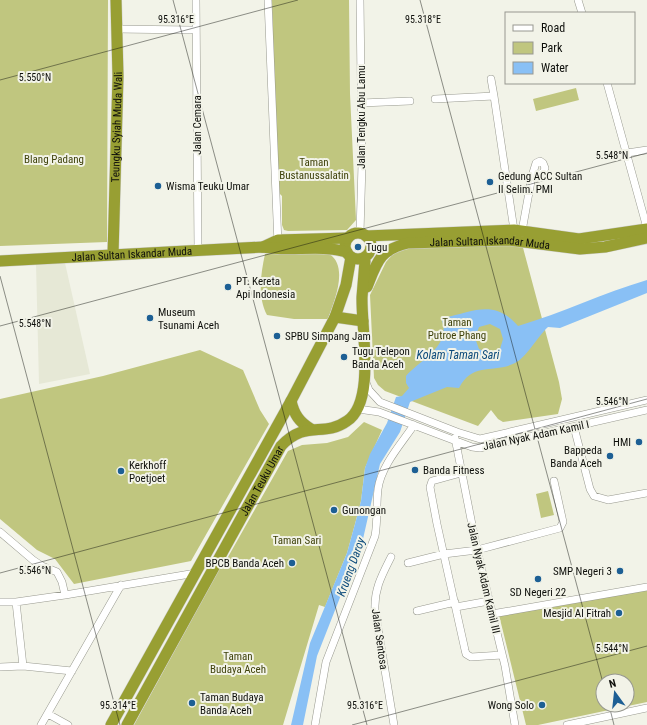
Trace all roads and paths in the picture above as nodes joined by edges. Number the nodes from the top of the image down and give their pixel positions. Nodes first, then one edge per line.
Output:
1 (116, 0) edge
2 (196, 0) edge
3 (268, 0) edge
4 (360, 0) edge
5 (578, 0) edge
6 (582, 12) edge
7 (116, 29) junction
8 (191, 30) dead end
9 (492, 79) dead end
10 (607, 84) edge
11 (494, 96) junction
12 (435, 99) dead end
13 (410, 101) dead end
14 (361, 103) junction
15 (647, 150) edge
16 (627, 153) junction
17 (532, 176) dead end
18 (647, 228) edge
19 (518, 231) junction
20 (363, 234) junction
21 (348, 238) junction
22 (647, 238) edge
23 (278, 245) junction
24 (198, 250) junction
25 (113, 254) junction
26 (349, 254) junction
27 (0, 261) edge
28 (366, 261) dead end
29 (362, 298) junction
30 (335, 317) junction
31 (363, 321) junction
32 (365, 378) junction
33 (647, 400) edge
34 (291, 401) junction
35 (358, 409) junction
36 (647, 410) edge
37 (411, 424) junction
38 (574, 426) junction
39 (311, 429) junction
40 (457, 432) junction
41 (454, 440) junction
42 (461, 472) junction
43 (554, 482) dead end
44 (647, 493) edge
45 (0, 532) edge
46 (477, 550) junction
47 (444, 554) junction
48 (391, 556) dead end
49 (408, 562) dead end
50 (196, 572) junction
51 (121, 585) junction
52 (647, 587) edge
53 (65, 595) junction
54 (489, 601) junction
55 (0, 602) edge
56 (16, 602) junction
57 (456, 605) junction
58 (417, 611) dead end
59 (492, 614) junction
60 (502, 656) junction
61 (23, 666) junction
62 (0, 667) edge
63 (72, 671) junction
64 (647, 708) edge
65 (48, 714) junction
66 (41, 725) edge
67 (68, 725) edge
68 (111, 725) edge
69 (127, 725) edge
70 (315, 725) edge
71 (394, 725) edge
72 (515, 725) edge
73 (567, 725) edge

1 - 7 highway, Teungku Syiah Muda Wali
2 - 24 street, Jalan Cemara
3 - 23 street
4 - 14 street, Jalan Tengku Abu Lamu
5 - 6 street
7 - 8 street
7 - 25 highway, Teungku Syiah Muda Wali
9 - 11 street
10 - 16 street
11 - 12 street
11 - 19 street
13 - 14 street
14 - 20 street, Jalan Tengku Abu Lamu
15 - 16 street
16 - 18 street
17 - 19 street
18 - 19 highway, Jalan Sultan Iskandar Muda
19 - 20 highway, Jalan Sultan Iskandar Muda
20 - 21 highway
20 - 26 highway
21 - 23 highway, Jalan Sultan Iskandar Muda
21 - 26 highway
22 - 29 highway, Jalan Sultan Iskandar Muda
23 - 24 highway, Jalan Sultan Iskandar Muda
23 - 26 highway, Jalan Sultan Iskandar Muda
24 - 25 highway, Jalan Sultan Iskandar Muda
25 - 27 highway, Jalan Sultan Iskandar Muda
26 - 30 highway, Jalan Teuku Umar
28 - 29 highway
29 - 31 highway
30 - 31 highway
30 - 34 highway, Jalan Teuku Umar
31 - 32 highway
32 - 35 highway
32 - 40 street, Jalan Nyak Adam Kamil I
33 - 40 street, Jalan Nyak Adam Kamil I
34 - 39 highway
34 - 50 highway, Jalan Teuku Umar
35 - 37 street, Jalan Nyak Adam Kamil I
35 - 39 highway, Jalan Teuku Umar
36 - 38 street, Jalan Nyak Adam Kamil I
37 - 41 street, Jalan Nyak Adam Kamil I
37 - 70 street
38 - 41 street, Jalan Nyak Adam Kamil I
38 - 44 street
39 - 69 highway, Jalan Teuku Umar
40 - 41 street
41 - 42 street, Jalan Nyak Adam Kamil III
42 - 46 street, Jalan Nyak Adam Kamil III
42 - 47 street
43 - 46 street
45 - 53 street
46 - 47 street
46 - 54 street, Jalan Nyak Adam Kamil III
47 - 49 street
47 - 57 street
48 - 71 street, Jalan Sentosa
50 - 51 street
50 - 68 highway, Jalan Teuku Umar
51 - 53 street
51 - 63 street
52 - 59 street
53 - 56 street
54 - 57 street
54 - 59 street, Jalan Nyak Adam Kamil III
55 - 56 street
56 - 61 street
57 - 58 street
57 - 60 street
59 - 60 street, Jalan Nyak Adam Kamil III
60 - 72 street, Jalan Nyak Adam Kamil III
61 - 62 street
61 - 63 street
63 - 65 street
64 - 73 street
65 - 66 street
65 - 67 street

